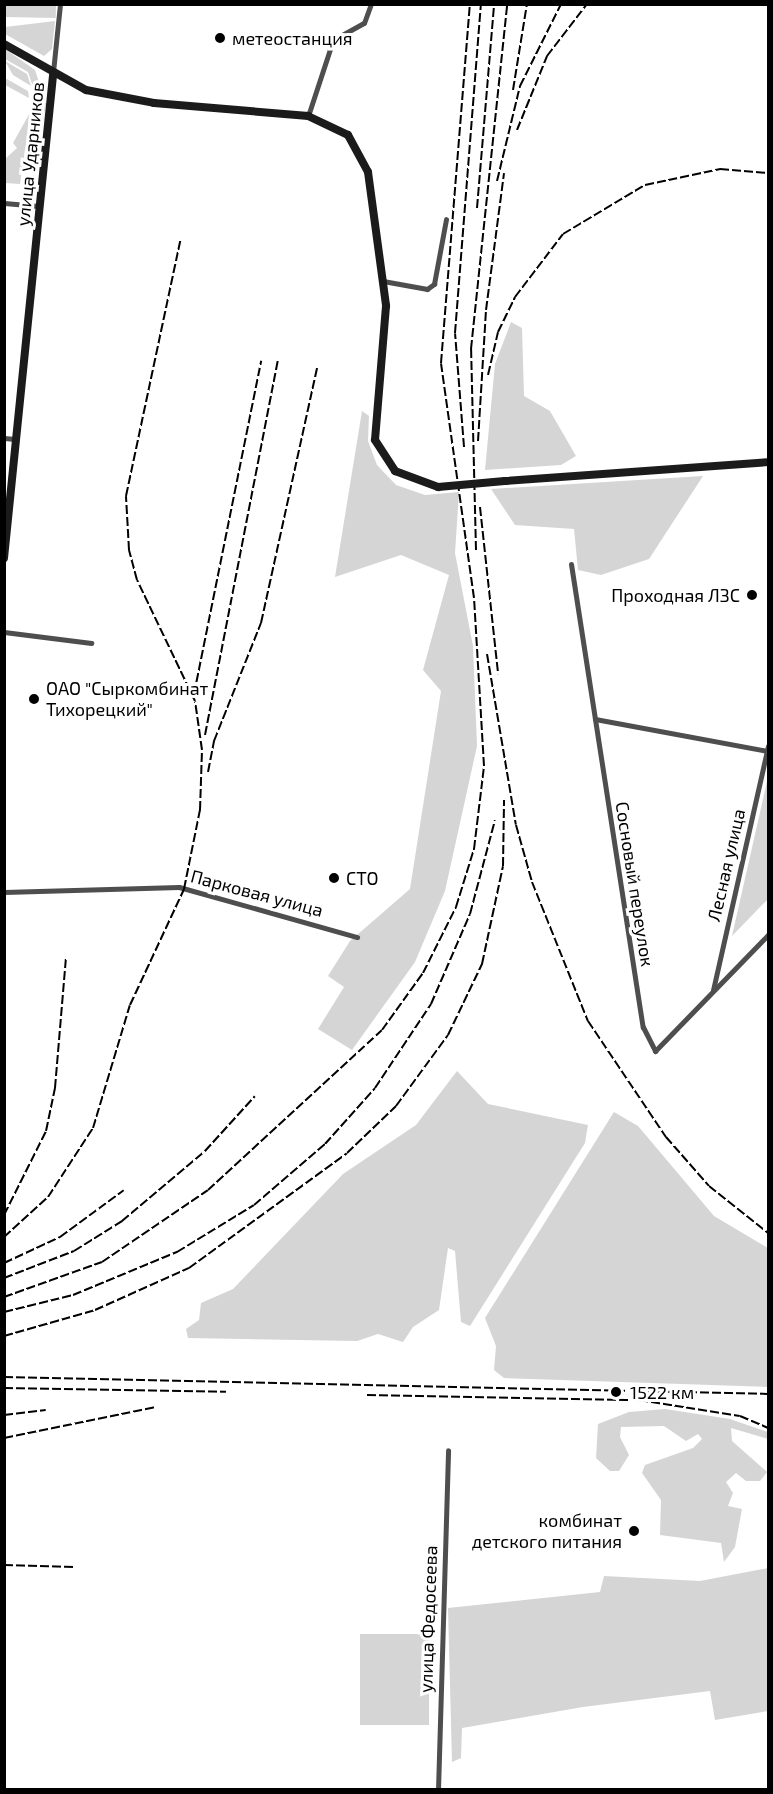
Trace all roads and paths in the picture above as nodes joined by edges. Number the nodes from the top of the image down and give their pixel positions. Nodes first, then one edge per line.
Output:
1 (60, 4) edge
2 (371, 4) edge
3 (4, 44) edge
4 (53, 74) junction
5 (308, 116) junction
6 (4, 203) edge
7 (39, 206) junction
8 (447, 219) dead end
9 (383, 281) junction
10 (4, 438) edge
11 (15, 440) junction
12 (768, 462) edge
13 (4, 558) edge
14 (571, 564) dead end
15 (4, 632) edge
16 (91, 643) dead end
17 (595, 719) junction
18 (768, 748) edge
19 (4, 892) edge
20 (768, 935) edge
21 (357, 937) dead end
22 (713, 992) junction
23 (448, 1450) dead end
24 (438, 1790) edge

1 - 4 street, улица Ударников
2 - 5 street
3 - 4 main road
4 - 5 main road
4 - 7 main road, улица Ударников
5 - 9 main road
6 - 7 street
7 - 11 main road, улица Ударников
8 - 9 street
9 - 12 main road, bridge
10 - 11 street
11 - 13 main road, улица Ударников
14 - 17 street, Сосновый переулок
15 - 16 street
17 - 18 street
17 - 22 street, Сосновый переулок
18 - 22 street, Лесная улица
19 - 21 street, Парковая улица
20 - 22 street
23 - 24 street, улица Федосеева

